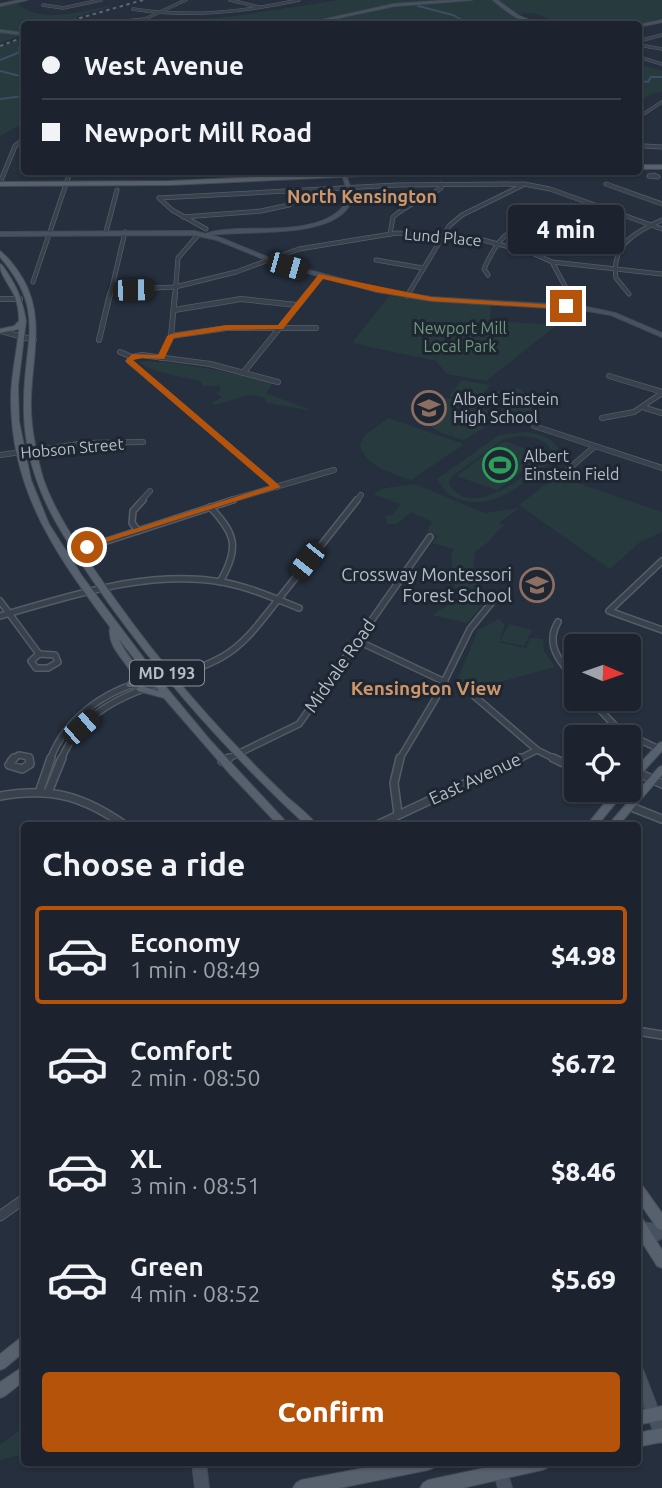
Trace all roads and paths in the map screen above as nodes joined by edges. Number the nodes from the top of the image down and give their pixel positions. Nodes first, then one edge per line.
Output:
1 (25, 0) edge
2 (98, 0) edge
3 (186, 0) edge
4 (230, 0) edge
5 (299, 0) edge
6 (470, 0) edge
7 (495, 0) edge
8 (238, 1) edge
9 (416, 4) joint
10 (0, 5) edge
11 (43, 5) dead end
12 (261, 7) junction
13 (132, 9) dead end
14 (157, 13) junction
15 (128, 21) edge
16 (319, 21) edge
17 (529, 21) edge
18 (662, 21) edge
19 (642, 25) edge
20 (0, 31) edge
21 (21, 34) edge
22 (662, 35) edge
23 (642, 42) edge
24 (642, 44) edge
25 (662, 50) edge
26 (642, 56) edge
27 (642, 58) edge
28 (662, 64) edge
29 (662, 102) edge
30 (642, 115) edge
31 (21, 141) edge
32 (644, 146) dead end
33 (662, 147) edge
34 (642, 169) edge
35 (662, 169) edge
36 (69, 175) edge
37 (302, 175) edge
38 (345, 175) edge
39 (66, 182) junction
40 (0, 183) edge
41 (441, 184) junction
42 (524, 184) junction
43 (606, 184) dead end
44 (350, 187) junction
45 (117, 190) dead end
46 (298, 190) junction
47 (662, 204) edge
48 (183, 217) junction
49 (662, 220) edge
50 (537, 222) dead end
51 (650, 225) junction
52 (662, 229) edge
53 (106, 232) junction
54 (125, 232) junction
55 (203, 232) junction
56 (224, 232) junction
57 (0, 233) edge
58 (51, 233) junction
59 (390, 234) junction
60 (443, 234) junction
61 (218, 238) junction
62 (495, 242) junction
63 (552, 245) dead end
64 (0, 253) edge
65 (532, 253) junction
66 (265, 259) junction
67 (376, 260) dead end
68 (552, 262) junction
69 (0, 266) edge
70 (424, 268) junction
71 (615, 270) junction
72 (662, 274) edge
73 (488, 275) dead end
74 (322, 276) junction
75 (21, 278) junction
76 (175, 287) junction
77 (111, 290) junction
78 (629, 294) dead end
79 (407, 296) junction
80 (0, 299) edge
81 (20, 299) junction
82 (297, 305) junction
83 (569, 307) junction
84 (174, 310) junction
85 (23, 321) junction
86 (280, 327) junction
87 (316, 328) dead end
88 (0, 331) edge
89 (662, 335) edge
90 (171, 336) junction
91 (23, 337) junction
92 (34, 340) junction
93 (99, 340) dead end
94 (120, 352) dead end
95 (132, 357) junction
96 (161, 358) junction
97 (243, 373) junction
98 (609, 376) dead end
99 (278, 382) dead end
100 (662, 392) edge
101 (645, 408) junction
102 (662, 413) edge
103 (602, 418) dead end
104 (534, 426) dead end
105 (143, 442) dead end
106 (594, 447) junction
107 (34, 450) junction
108 (21, 452) junction
109 (0, 455) edge
110 (662, 468) edge
111 (334, 470) dead end
112 (565, 472) dead end
113 (277, 487) junction
114 (150, 491) dead end
115 (361, 495) dead end
116 (210, 507) junction
117 (138, 531) junction
118 (430, 537) dead end
119 (76, 551) junction
120 (662, 561) edge
121 (220, 582) junction
122 (102, 587) junction
123 (88, 592) junction
124 (278, 598) junction
125 (0, 601) edge
126 (492, 602) dead end
127 (299, 608) dead end
128 (4, 615) edge
129 (558, 622) dead end
130 (113, 629) junction
131 (662, 630) edge
132 (358, 641) junction
133 (39, 654) dead end
134 (564, 665) edge
135 (170, 677) junction
136 (155, 681) junction
137 (444, 682) junction
138 (131, 685) junction
139 (141, 689) junction
140 (166, 695) junction
141 (473, 695) dead end
142 (602, 711) edge
143 (660, 747) edge
144 (537, 750) junction
145 (237, 753) junction
146 (222, 761) junction
147 (564, 763) edge
148 (641, 768) edge
149 (662, 769) edge
150 (641, 774) edge
151 (658, 782) edge
152 (40, 790) junction
153 (49, 790) junction
154 (0, 796) edge
155 (611, 802) edge
156 (629, 806) junction
157 (398, 814) junction
158 (662, 819) edge
159 (120, 822) edge
160 (281, 822) edge
161 (309, 822) edge
162 (382, 822) edge
163 (594, 822) edge
164 (615, 822) edge
165 (641, 1032) edge
166 (662, 1035) edge
167 (641, 1195) edge
168 (21, 1201) edge
169 (0, 1216) edge
170 (641, 1226) edge
171 (662, 1229) edge
172 (643, 1241) edge
173 (662, 1262) edge
174 (21, 1346) edge
175 (0, 1363) edge
176 (21, 1375) edge
177 (641, 1379) edge
178 (0, 1391) edge
179 (658, 1414) edge
180 (662, 1435) edge
181 (641, 1439) edge
182 (199, 1466) edge
183 (413, 1466) edge
184 (531, 1466) edge
185 (501, 1474) edge
186 (202, 1488) edge
187 (301, 1488) edge
188 (428, 1488) edge

1 - 10 street
2 - 11 street
3 - 14 street
4 - 8 street
5 - 12 street
6 - 9 street
7 - 17 street
8 - 12 street
9 - 16 street
12 - 14 street
13 - 14 street
14 - 15 street
18 - 19 street
20 - 21 street
22 - 23 street
24 - 25 street
25 - 26 street
27 - 28 street
29 - 30 street
31 - 40 street
32 - 33 street
34 - 35 main road
36 - 39 street
37 - 39 main road
38 - 44 street
39 - 40 main road
39 - 58 street
41 - 42 street
41 - 44 street
41 - 59 street
42 - 51 street
42 - 60 street
43 - 47 street
44 - 46 street
44 - 56 street
45 - 53 street
46 - 48 street
46 - 48 street
48 - 55 street
49 - 51 street
50 - 62 street
51 - 52 street
51 - 71 street
53 - 54 street
53 - 58 street
54 - 55 street
54 - 77 street
55 - 56 street
55 - 61 street
55 - 76 street
56 - 61 street
57 - 58 street
58 - 75 street
59 - 60 street, Lund Place
59 - 66 street, Lund Place
60 - 62 street, Lund Place
60 - 70 street
61 - 66 street
62 - 65 street, Lund Place
62 - 73 street
63 - 65 street
64 - 75 main road, MD 193
65 - 68 street, Lund Place
66 - 74 street
66 - 76 street, Lund Place
67 - 70 street
68 - 71 street, Lund Place
68 - 83 street
69 - 81 main road, MD 193
70 - 79 street
71 - 72 street, Lund Place
71 - 78 street
74 - 79 street
74 - 82 street
75 - 92 main road, MD 193
76 - 77 street, Lund Place
76 - 84 street
77 - 93 street
79 - 83 street
80 - 81 street
81 - 85 main road, MD 193
82 - 84 street
82 - 86 street
83 - 89 street
84 - 90 street
85 - 88 main road
85 - 91 main road, MD 193
86 - 87 street
86 - 90 street
86 - 97 street
88 - 91 street
90 - 96 street
91 - 92 street
91 - 108 main road, MD 193
92 - 107 main road, MD 193
94 - 95 street
95 - 96 street
95 - 113 street
96 - 97 street
97 - 99 street
98 - 100 street
100 - 101 street
101 - 102 street
101 - 103 street
104 - 106 street
105 - 107 street, Hobson Street
106 - 110 street
106 - 112 street
107 - 108 street, Hobson Street
107 - 119 main road, MD 193
108 - 109 street, Hobson Street
108 - 123 main road, MD 193
111 - 113 street
113 - 116 street
114 - 117 street
115 - 124 street
116 - 117 street
116 - 121 street
117 - 119 street
118 - 132 street, Midvale Road
119 - 122 main road, MD 193
120 - 131 street
121 - 122 street
121 - 124 street
122 - 123 street
122 - 135 main road, MD 193
123 - 128 street
123 - 130 main road, MD 193
124 - 127 street
124 - 135 street
125 - 128 street
126 - 137 street
128 - 133 street
129 - 134 street
130 - 136 main road, MD 193
130 - 138 main road
132 - 137 street
132 - 145 street, Midvale Road
135 - 136 street
135 - 145 main road, MD 193
136 - 138 street
136 - 139 street
136 - 140 main road, MD 193
137 - 157 street
138 - 152 street
139 - 140 main road
139 - 153 street
140 - 146 main road, MD 193
141 - 144 street
142 - 143 street
143 - 148 main road
144 - 147 street
144 - 157 street, East Avenue
145 - 146 street, Midvale Road
145 - 161 main road, MD 193
146 - 160 main road, MD 193
149 - 151 main road
150 - 151 street
151 - 156 main road
152 - 153 street
152 - 154 street
153 - 159 street
155 - 163 main road
156 - 158 street
156 - 164 main road
157 - 162 street, East Avenue
165 - 166 street
167 - 171 main road
168 - 169 street
170 - 171 street
171 - 172 street
172 - 173 main road
174 - 175 main road
176 - 178 main road
177 - 179 street
179 - 180 street
180 - 181 main road
182 - 186 street
183 - 187 main road
184 - 185 main road
185 - 188 main road

